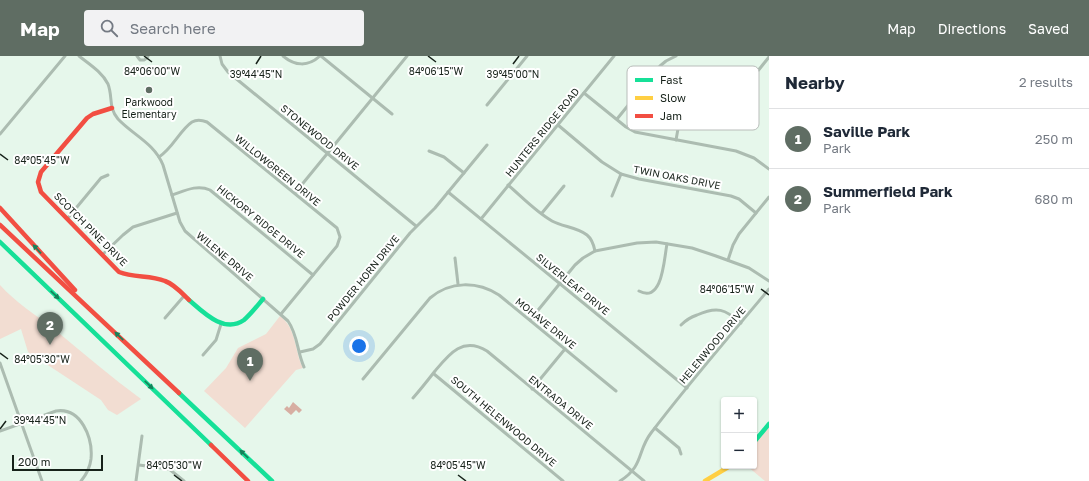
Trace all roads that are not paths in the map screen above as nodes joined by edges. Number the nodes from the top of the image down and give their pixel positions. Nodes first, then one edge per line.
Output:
1 (65, 56) edge
2 (79, 56) edge
3 (137, 56) edge
4 (148, 56) edge
5 (220, 56) edge
6 (283, 56) edge
7 (321, 56) edge
8 (407, 56) edge
9 (527, 56) edge
10 (614, 56) edge
11 (676, 56) edge
12 (769, 57) edge
13 (661, 66) edge
14 (759, 70) edge
15 (584, 93) junction
16 (372, 98) junction
17 (487, 104) dead end
18 (627, 107) edge
19 (112, 108) junction
20 (392, 114) dead end
21 (617, 119) junction
22 (558, 125) junction
23 (627, 128) edge
24 (631, 130) edge
25 (678, 130) edge
26 (0, 134) edge
27 (676, 140) junction
28 (487, 145) dead end
29 (429, 151) dead end
30 (327, 154) junction
31 (159, 157) junction
32 (769, 170) edge
33 (464, 173) junction
34 (621, 174) junction
35 (108, 175) dead end
36 (508, 185) junction
37 (564, 186) dead end
38 (448, 192) junction
39 (294, 193) junction
40 (172, 194) junction
41 (612, 196) dead end
42 (769, 197) edge
43 (0, 208) edge
44 (177, 213) junction
45 (542, 213) junction
46 (756, 213) junction
47 (67, 219) junction
48 (481, 219) junction
49 (0, 226) edge
50 (416, 226) junction
51 (0, 242) edge
52 (667, 244) junction
53 (0, 245) edge
54 (596, 252) junction
55 (102, 255) junction
56 (454, 258) dead end
57 (728, 260) junction
58 (27, 268) junction
59 (313, 275) junction
60 (769, 281) edge
61 (458, 284) junction
62 (560, 284) junction
63 (769, 289) edge
64 (639, 291) dead end
65 (184, 296) junction
66 (263, 298) junction
67 (281, 314) junction
68 (165, 318) dead end
69 (101, 319) junction
70 (530, 320) junction
71 (741, 323) junction
72 (221, 324) junction
73 (681, 325) dead end
74 (565, 349) junction
75 (300, 352) junction
76 (203, 355) dead end
77 (0, 363) edge
78 (304, 367) dead end
79 (434, 374) junction
80 (363, 379) dead end
81 (532, 388) junction
82 (687, 388) junction
83 (616, 391) dead end
84 (413, 398) dead end
85 (22, 423) junction
86 (769, 424) edge
87 (655, 428) junction
88 (0, 431) edge
89 (142, 436) dead end
90 (757, 438) edge
91 (681, 454) dead end
92 (138, 465) junction
93 (725, 469) edge
94 (632, 471) junction
95 (42, 481) edge
96 (81, 481) edge
97 (136, 481) edge
98 (184, 481) edge
99 (248, 481) edge
100 (272, 481) edge
101 (564, 481) edge
102 (620, 481) edge
103 (644, 481) edge
104 (705, 481) edge

1 - 26 street
2 - 19 street, WILENE DRIVE
3 - 4 street
5 - 30 street, STONEWOOD DRIVE
6 - 7 street
7 - 16 street
8 - 16 street
9 - 17 street
10 - 15 street, HUNTERS RIDGE ROAD
11 - 13 street
12 - 14 street
15 - 21 street
15 - 22 street, HUNTERS RIDGE ROAD
16 - 20 street
16 - 30 street
18 - 21 street
19 - 31 street, WILENE DRIVE
19 - 47 main road, SCOTCH PINE DRIVE
21 - 23 street
22 - 34 street, TWIN OAKS DRIVE
22 - 36 street, HUNTERS RIDGE ROAD
24 - 27 street
25 - 27 street
27 - 32 street
28 - 33 street, POWDER HORN DRIVE
29 - 33 street
30 - 39 street
30 - 50 street, STONEWOOD DRIVE
31 - 39 street, WILLOWGREEN DRIVE
31 - 40 street, WILENE DRIVE
33 - 38 street, POWDER HORN DRIVE
34 - 41 street
34 - 46 street, TWIN OAKS DRIVE
35 - 47 street
36 - 45 street
36 - 48 street, HUNTERS RIDGE ROAD
37 - 45 street
38 - 48 street, SILVERLEAF DRIVE
38 - 50 street, POWDER HORN DRIVE
39 - 59 street, WILLOWGREEN DRIVE
40 - 44 street, WILENE DRIVE
40 - 59 street, HICKORY RIDGE DRIVE
42 - 46 street
69 -> 43 main road
44 - 55 street
44 - 66 street, WILENE DRIVE
45 - 54 street
46 - 57 street
47 - 55 main road, SCOTCH PINE DRIVE
48 - 62 street, SILVERLEAF DRIVE
49 - 69 main road
50 - 75 street, POWDER HORN DRIVE
51 - 58 main road
52 - 54 street
52 - 57 street
52 - 64 street
53 - 58 main road
54 - 62 street
55 - 65 main road, SCOTCH PINE DRIVE
56 - 61 street
57 - 60 street
58 -> 99 main road
59 - 67 street
61 - 70 street, MOHAVE DRIVE
61 - 80 street
62 - 70 street
62 - 82 street, SILVERLEAF DRIVE
63 - 71 street, HELENWOOD DRIVE
65 - 68 street
65 - 72 main road, SCOTCH PINE DRIVE
66 - 67 street, WILENE DRIVE
66 - 72 main road
67 - 75 street, WILENE DRIVE
100 -> 69 main road
70 - 74 street, MOHAVE DRIVE
71 - 73 street
71 - 82 street, HELENWOOD DRIVE
72 - 76 street
74 - 81 street
74 - 83 street, MOHAVE DRIVE
75 - 78 street, WILENE DRIVE
77 - 85 street
79 - 81 street, ENTRADA DRIVE
79 - 84 street
79 - 101 street, SOUTH HELENWOOD DRIVE
81 - 94 street, ENTRADA DRIVE
82 - 87 street, HELENWOOD DRIVE
85 - 88 street
85 - 95 street
85 - 96 street
86 - 90 main road
87 - 91 street
87 - 94 street, HELENWOOD DRIVE
89 - 92 street
92 - 97 street
92 - 98 street
93 - 104 main road
94 - 102 street
94 - 103 street, ENTRADA DRIVE

